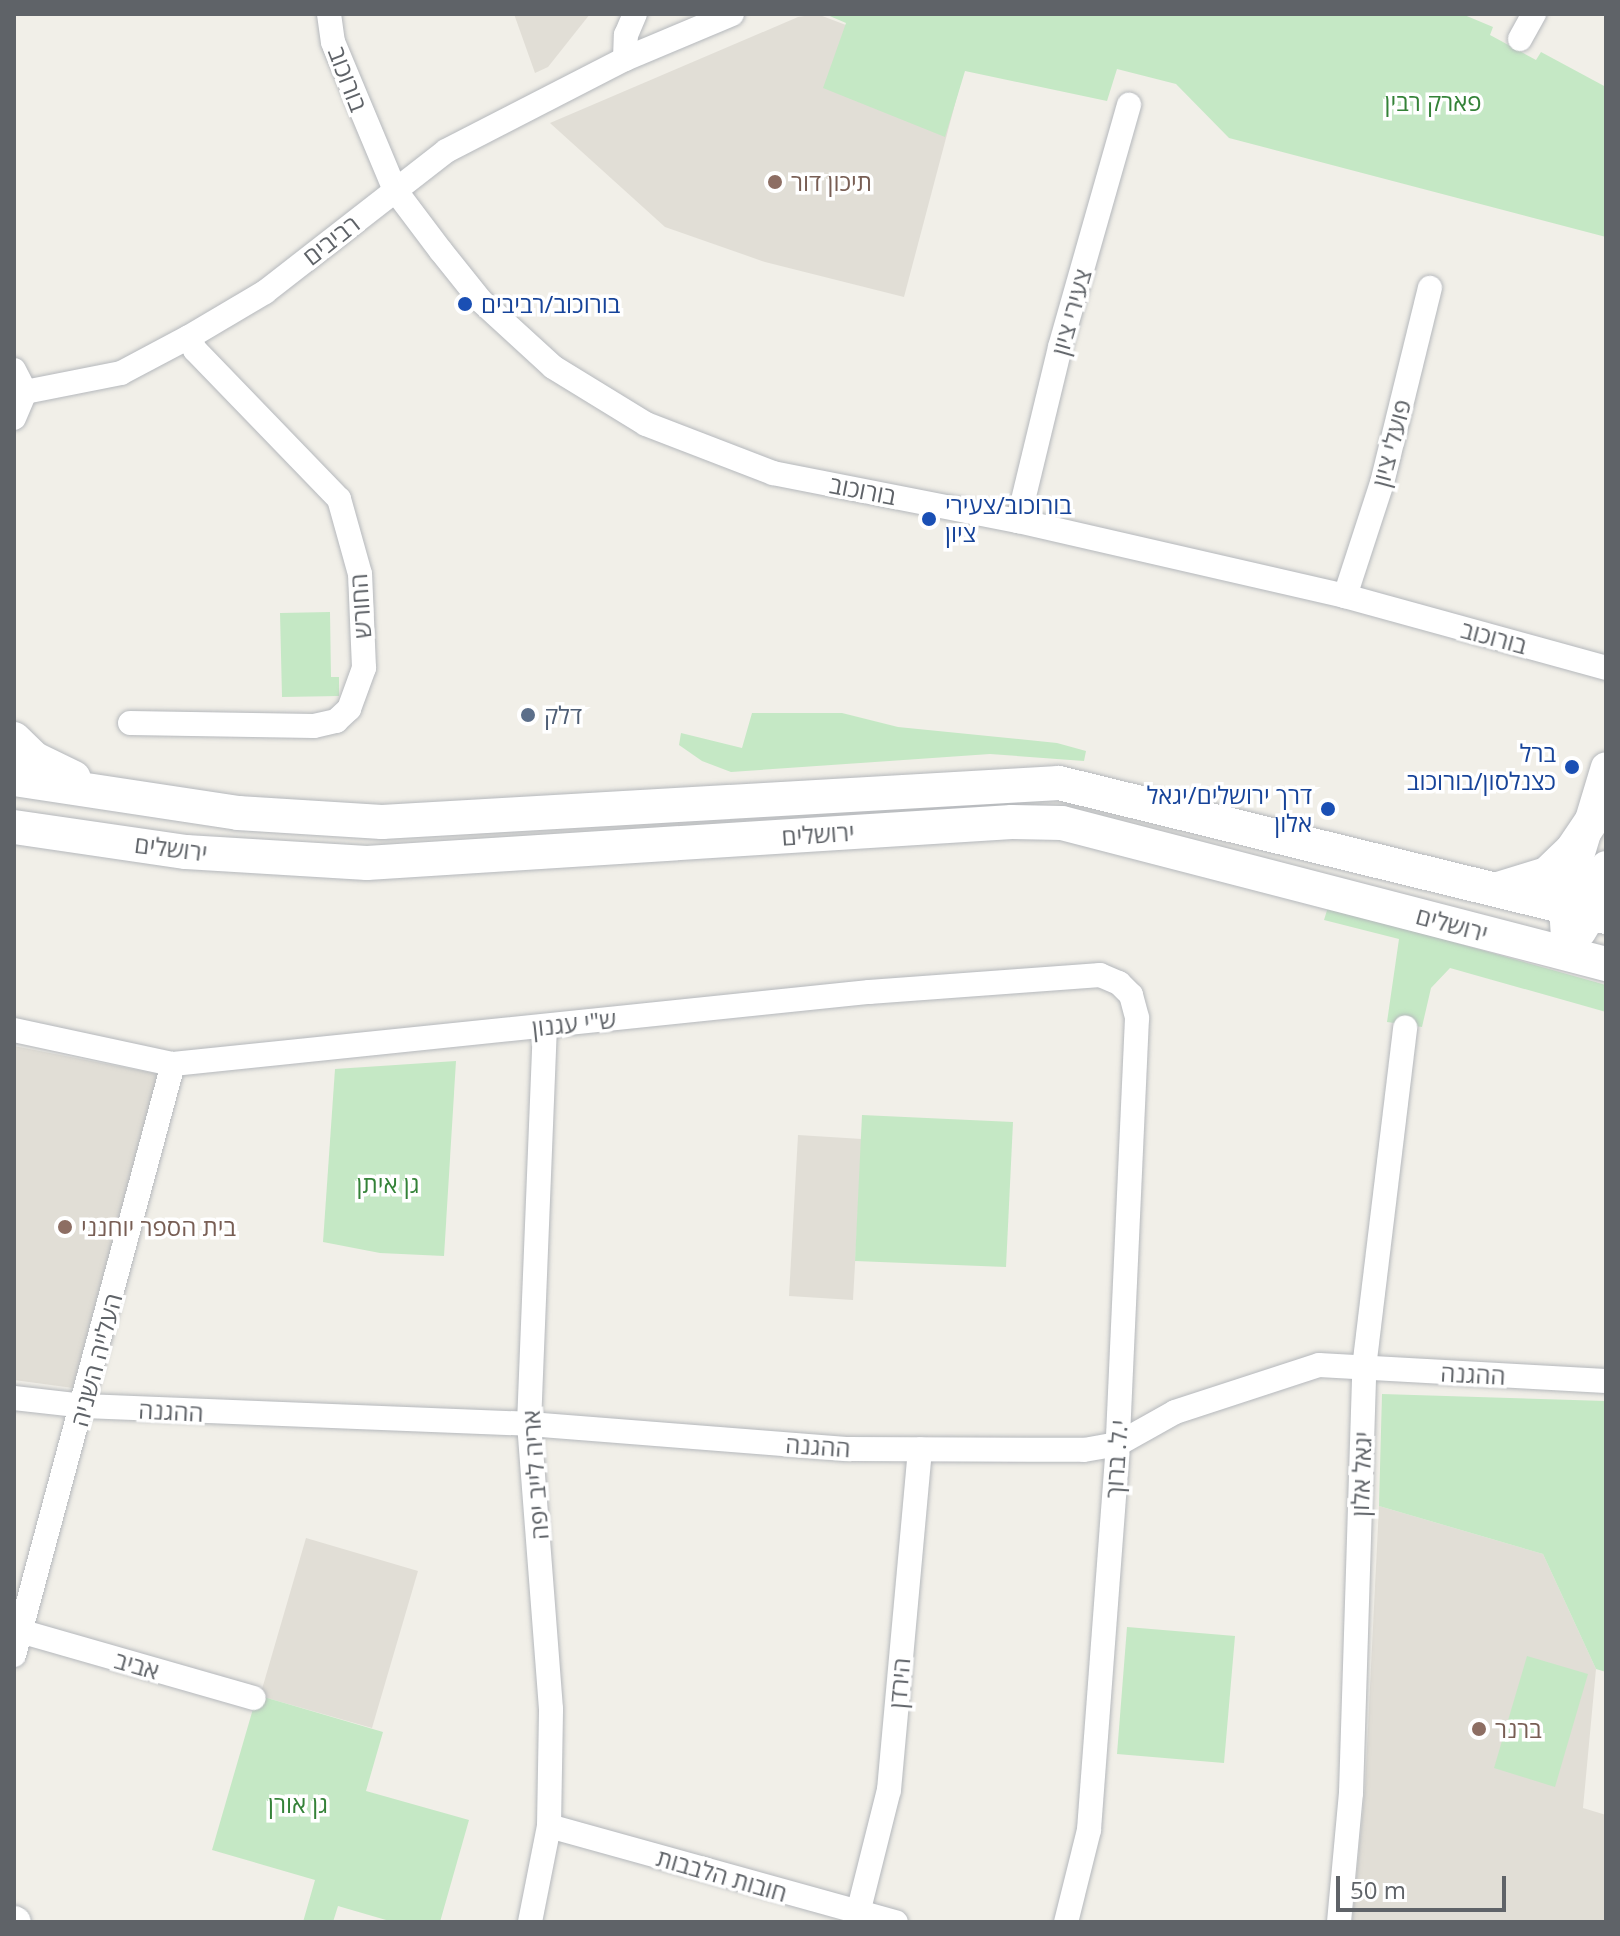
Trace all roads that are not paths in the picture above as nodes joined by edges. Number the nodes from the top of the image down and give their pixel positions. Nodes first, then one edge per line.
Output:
1 (329, 14) edge
2 (635, 14) edge
3 (732, 14) edge
4 (1534, 14) edge
5 (1520, 39) dead end
6 (625, 59) junction
7 (1129, 105) dead end
8 (395, 190) junction
9 (1430, 288) dead end
10 (189, 337) junction
11 (14, 370) edge
12 (25, 392) junction
13 (14, 418) edge
14 (1018, 521) junction
15 (1345, 596) junction
16 (1606, 668) edge
17 (130, 723) dead end
18 (14, 739) edge
19 (1606, 767) edge
20 (14, 779) edge
21 (103, 792) junction
22 (1591, 822) junction
23 (14, 827) edge
24 (1606, 866) edge
25 (1494, 889) junction
26 (1588, 912) edge
27 (1567, 953) junction
28 (1606, 964) edge
29 (1131, 995) joint
30 (545, 1027) junction
31 (1405, 1027) dead end
32 (14, 1030) edge
33 (173, 1064) junction
34 (1364, 1368) junction
35 (1606, 1381) edge
36 (14, 1398) edge
37 (84, 1406) junction
38 (529, 1424) junction
39 (1118, 1444) junction
40 (920, 1449) junction
41 (17, 1643) edge
42 (254, 1698) dead end
43 (549, 1826) junction
44 (858, 1913) junction
45 (530, 1922) edge
46 (896, 1922) edge
47 (1066, 1922) edge
48 (1339, 1922) edge

1 - 8 street, בורוכוב
2 - 6 street
3 - 6 street, רביבים
4 - 5 street
6 - 8 street, רביבים
7 - 14 street, צעירי ציון
8 - 10 street, רביבים
8 - 14 street, בורוכוב
9 - 15 street, פועלי ציון
10 - 12 street, רביבים
10 - 17 street, החורש
11 - 12 street
12 - 13 street
14 - 15 street, בורוכוב
15 - 16 street, בורוכוב
18 - 21 main road
19 - 22 street
20 - 21 main road, ירושלים
21 - 25 main road, ירושלים
22 - 25 main road
22 - 26 street
23 - 27 main road, ירושלים
24 - 26 street
25 - 26 main road, ירושלים
26 - 27 street
27 - 28 main road, ירושלים
29 - 30 street, ש"י עגנון
29 - 39 street, י.ל. ברוך
30 - 33 street, ש"י עגנון
30 - 38 street, אריה לייב יפה
31 - 34 street, יגאל אלון
32 - 33 street, ש"י עגנון
33 - 37 street, העלייה השניה
34 - 35 street, ההגנה
34 - 39 street, ההגנה
34 - 48 street, יגאל אלון
36 - 37 street, ההגנה
37 - 38 street, ההגנה
37 - 41 street, העלייה השניה
38 - 40 street, ההגנה
38 - 43 street, אריה לייב יפה
39 - 40 street, ההגנה
39 - 47 street, י.ל. ברוך
40 - 44 street, הירדן
41 - 42 street, אביב
43 - 44 street, חובות הלבבות
43 - 45 street, אריה לייב יפה
44 - 46 street, חובות הלבבות

